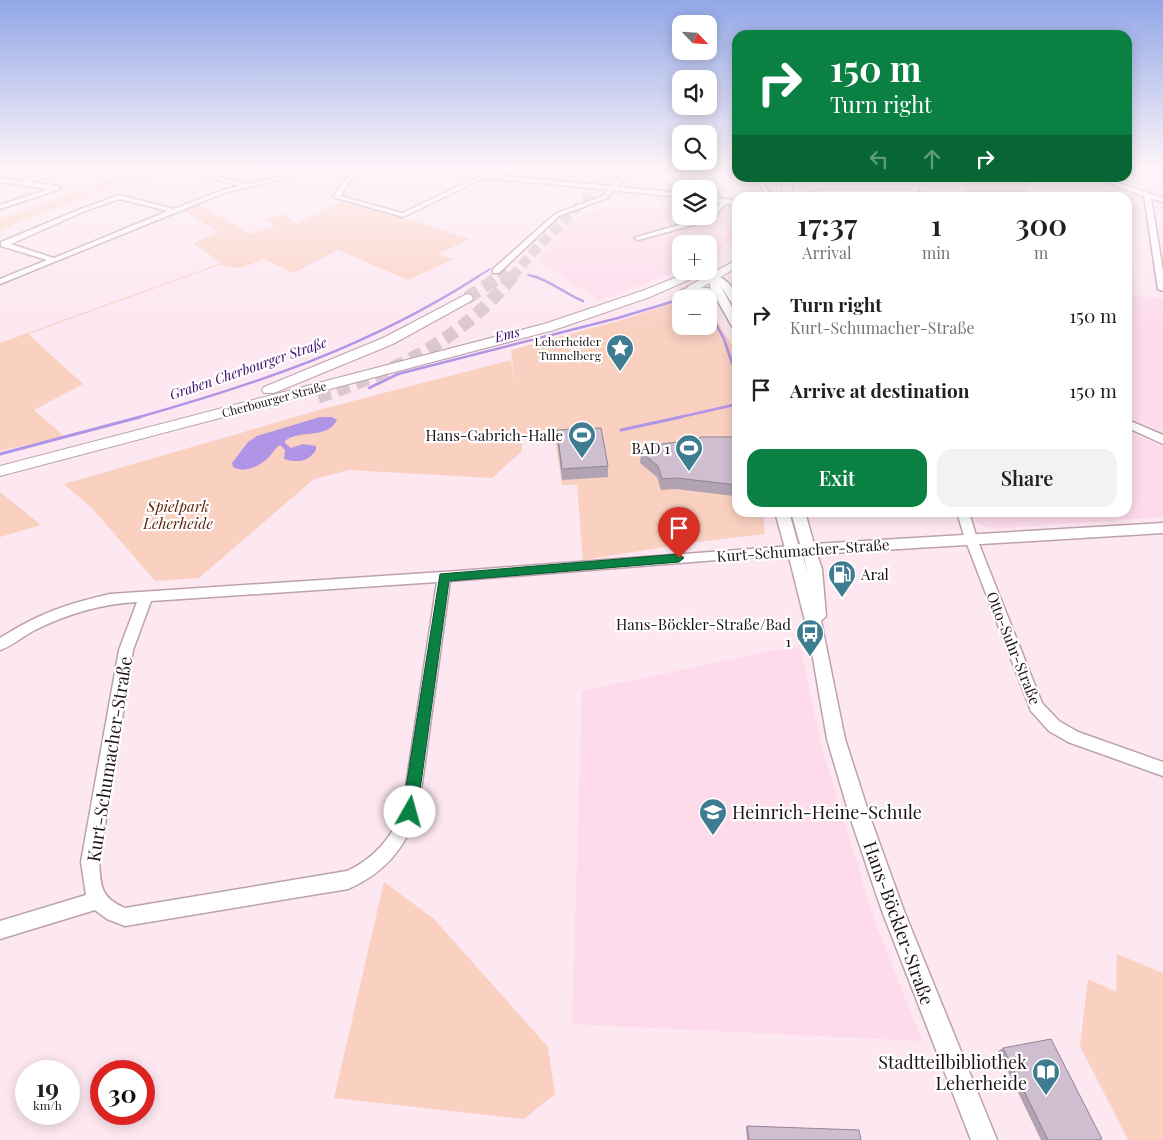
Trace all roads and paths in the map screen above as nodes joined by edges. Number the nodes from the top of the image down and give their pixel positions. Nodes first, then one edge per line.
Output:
1 (55, 221) edge
2 (149, 221) edge
3 (551, 221) edge
4 (701, 221) edge
5 (1151, 221) edge
6 (638, 238) dead end
7 (732, 257) edge
8 (54, 260) junction
9 (717, 269) edge
10 (496, 271) tunnel mouth
11 (717, 272) edge
12 (687, 280) edge
13 (701, 280) edge
14 (717, 280) edge
15 (0, 282) edge
16 (1162, 289) edge
17 (686, 290) edge
18 (718, 294) joint
19 (672, 295) edge
20 (732, 296) edge
21 (467, 298) tunnel mouth
22 (732, 318) edge
23 (549, 327) junction
24 (318, 397) tunnel mouth
25 (172, 426) junction
26 (1132, 426) edge
27 (1163, 440) edge
28 (0, 471) edge
29 (0, 478) edge
30 (783, 517) edge
31 (799, 517) edge
32 (964, 517) edge
33 (1163, 528) edge
34 (971, 539) junction
35 (808, 549) junction
36 (791, 550) junction
37 (444, 577) junction
38 (146, 596) junction
39 (818, 641) junction
40 (0, 645) edge
41 (1163, 769) edge
42 (96, 901) junction
43 (0, 930) edge
44 (984, 1140) edge

1 - 8 street
2 - 8 street
3 - 10 street
4 - 6 street
5 - 16 street
7 - 9 main road, Cherbourger Straße
8 - 15 street
11 - 20 street
12 - 23 main road, Cherbourger Straße
13 - 17 main road, Cherbourger Straße
14 - 18 street
18 - 22 street
19 - 23 main road, Cherbourger Straße
21 - 25 main road
23 - 25 main road, Cherbourger Straße
24 - 29 main road
25 - 28 main road, Cherbourger Straße
26 - 27 street
30 - 36 street, Hans-Böckler-Straße
31 - 35 street, Hans-Böckler-Straße
32 - 34 street, Otto-Suhr-Straße
33 - 34 street, Kurt-Schumacher-Straße
34 - 35 street, Kurt-Schumacher-Straße
34 - 41 street, Otto-Suhr-Straße
35 - 36 street, Kurt-Schumacher-Straße
35 - 39 street, Hans-Böckler-Straße
36 - 37 street, Kurt-Schumacher-Straße
36 - 39 street, Hans-Böckler-Straße
37 - 38 street, Kurt-Schumacher-Straße
37 - 42 street
38 - 40 street
38 - 42 street, Kurt-Schumacher-Straße
39 - 44 street, Hans-Böckler-Straße
42 - 43 street

